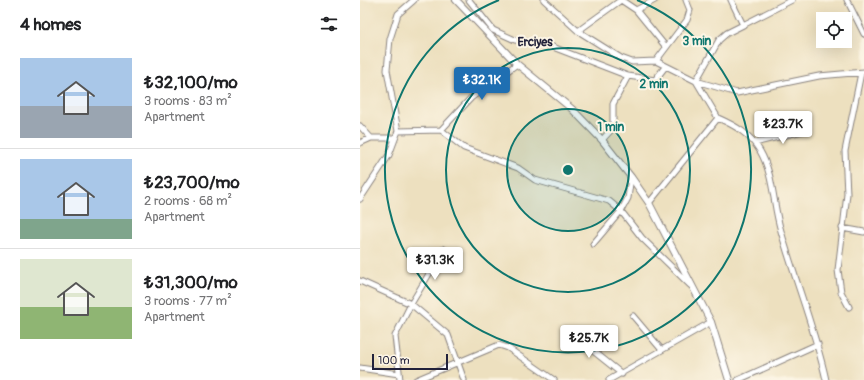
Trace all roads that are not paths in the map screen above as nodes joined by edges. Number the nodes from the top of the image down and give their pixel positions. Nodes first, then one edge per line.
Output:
1 (414, 0) edge
2 (456, 0) edge
3 (469, 0) edge
4 (544, 0) edge
5 (621, 0) edge
6 (655, 0) edge
7 (686, 0) edge
8 (731, 0) edge
9 (792, 0) edge
10 (847, 0) edge
11 (636, 10) junction
12 (743, 25) junction
13 (490, 31) junction
14 (578, 31) junction
15 (864, 34) edge
16 (666, 47) junction
17 (656, 61) junction
18 (517, 64) junction
19 (665, 67) junction
20 (862, 72) edge
21 (628, 76) junction
22 (696, 81) junction
23 (718, 118) junction
24 (360, 126) edge
25 (441, 130) junction
26 (806, 130) dead end
27 (398, 131) junction
28 (371, 138) junction
29 (395, 138) junction
30 (602, 140) junction
31 (360, 143) edge
32 (755, 143) junction
33 (631, 177) junction
34 (360, 199) edge
35 (648, 203) junction
36 (621, 211) junction
37 (842, 228) junction
38 (864, 232) edge
39 (593, 244) dead end
40 (444, 249) dead end
41 (360, 282) edge
42 (694, 288) junction
43 (411, 304) junction
44 (849, 307) dead end
45 (633, 316) dead end
46 (712, 322) junction
47 (567, 330) dead end
48 (818, 344) junction
49 (661, 349) junction
50 (458, 363) junction
51 (360, 368) edge
52 (622, 374) junction
53 (399, 377) edge
54 (416, 380) edge
55 (464, 380) edge
56 (554, 380) edge
57 (609, 380) edge
58 (730, 380) edge
59 (738, 380) edge
60 (826, 380) edge

1 - 27 street
2 - 13 street
3 - 13 street
4 - 14 street
5 - 11 street
5 - 14 street
6 - 11 street
7 - 16 street
8 - 12 street
9 - 12 street
10 - 15 street
11 - 16 street
12 - 22 street
13 - 18 street
13 - 21 street
14 - 17 street
16 - 17 street
17 - 19 street
18 - 25 street
18 - 30 street
19 - 21 street
19 - 22 street
20 - 22 street
20 - 37 street
21 - 30 street
22 - 23 street
23 - 32 street
23 - 35 street
24 - 28 street
25 - 27 street
25 - 36 street
26 - 32 street
27 - 29 street
28 - 29 street
28 - 31 street
29 - 34 street
30 - 33 street
32 - 48 street
33 - 35 street
33 - 36 street
35 - 42 street
36 - 39 street
36 - 42 street
37 - 38 street
37 - 44 street
40 - 43 street
41 - 43 street
42 - 46 street
43 - 50 street
43 - 53 street
45 - 49 street
46 - 49 street
46 - 58 street
47 - 52 street
48 - 59 street
48 - 60 street
49 - 52 street
50 - 54 street
50 - 55 street
50 - 56 street
51 - 53 street
52 - 57 street

